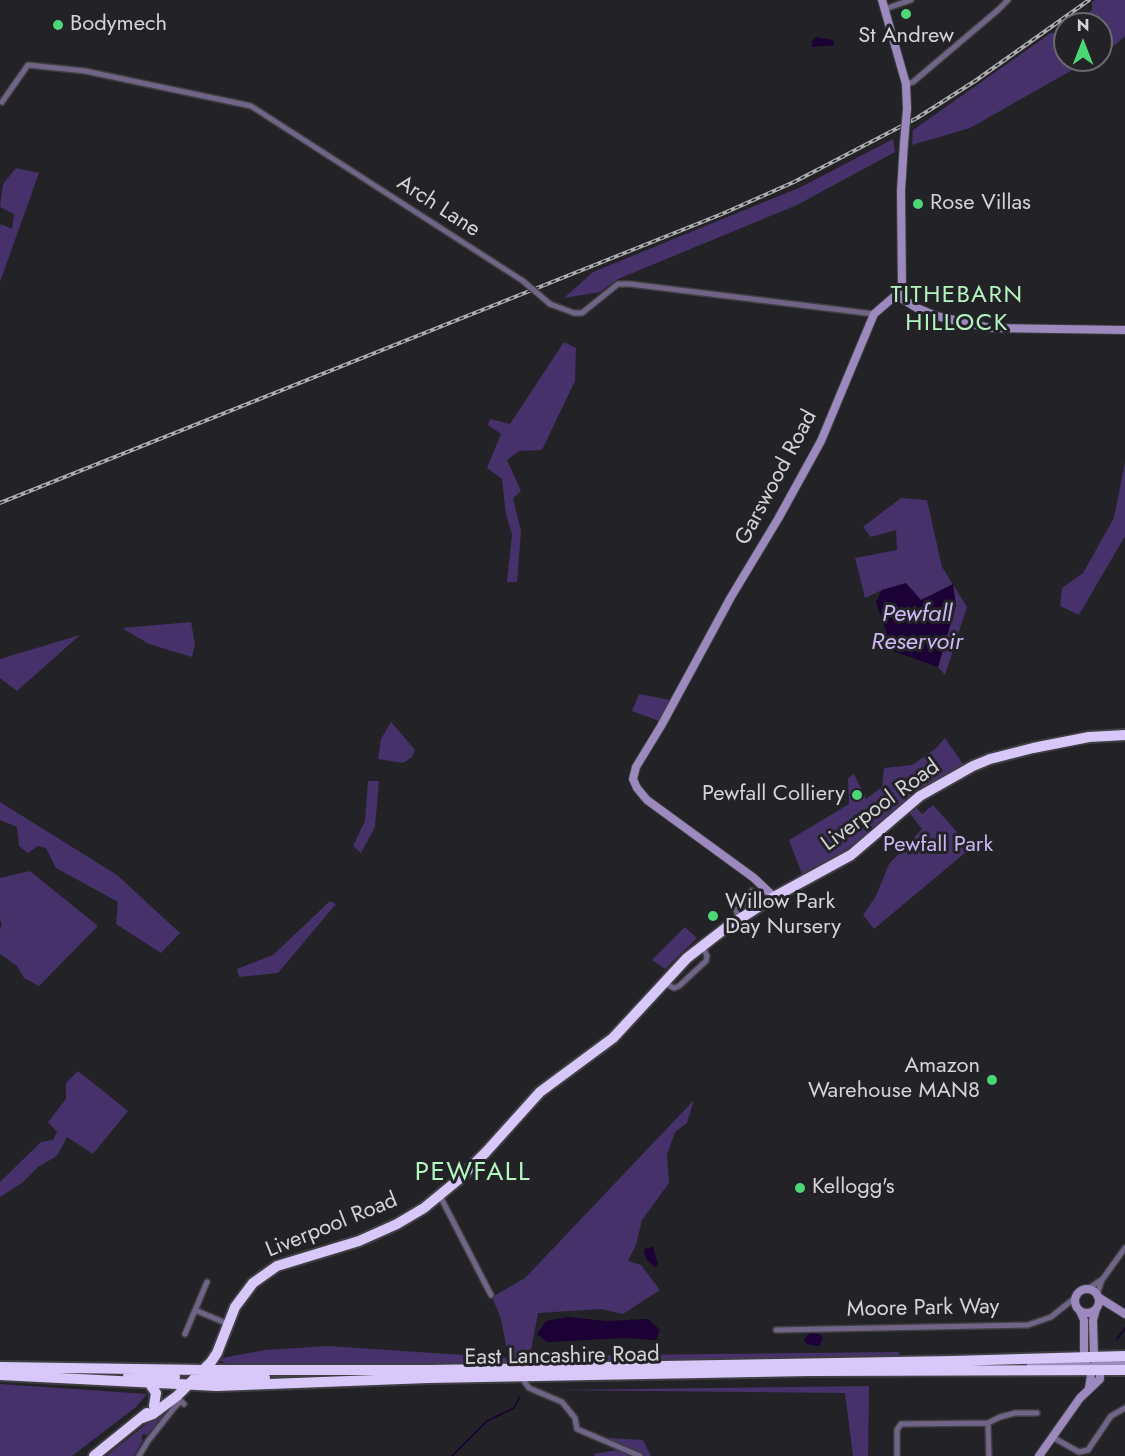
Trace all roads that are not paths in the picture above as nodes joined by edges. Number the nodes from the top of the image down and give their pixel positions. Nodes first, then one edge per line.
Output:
1 (882, 0) edge
2 (911, 0) edge
3 (1008, 0) edge
4 (885, 9) junction
5 (906, 84) junction
6 (2, 102) dead end
7 (896, 295) junction
8 (874, 314) junction
9 (1125, 330) edge
10 (1125, 735) edge
11 (749, 893) dead end
12 (774, 897) junction
13 (739, 919) junction
14 (440, 1196) junction
15 (1125, 1248) edge
16 (1101, 1280) junction
17 (207, 1282) dead end
18 (1088, 1289) junction
19 (491, 1295) dead end
20 (1097, 1296) junction
21 (1076, 1297) junction
22 (1110, 1306) junction
23 (1065, 1307) junction
24 (1097, 1308) junction
25 (195, 1310) junction
26 (1079, 1310) junction
27 (1125, 1314) edge
28 (228, 1324) junction
29 (776, 1330) dead end
30 (185, 1334) dead end
31 (217, 1351) junction
32 (1124, 1358) edge
33 (1092, 1364) junction
34 (0, 1367) edge
35 (103, 1368) junction
36 (226, 1370) junction
37 (1125, 1370) edge
38 (201, 1372) junction
39 (0, 1375) edge
40 (517, 1375) junction
41 (313, 1383) junction
42 (150, 1384) junction
43 (186, 1384) junction
44 (184, 1404) dead end
45 (154, 1406) junction
46 (1125, 1408) edge
47 (1037, 1413) dead end
48 (142, 1418) junction
49 (988, 1423) junction
50 (142, 1437) dead end
51 (1052, 1437) junction
52 (148, 1441) junction
53 (1079, 1454) edge
54 (94, 1456) edge
55 (138, 1456) edge
56 (640, 1456) edge
57 (897, 1456) edge
58 (989, 1456) edge
59 (1039, 1456) edge

1 - 4 street
2 - 4 street
3 - 5 street
4 - 5 street
5 - 7 street, bridge
6 - 8 street, Arch Lane, bridge
7 - 8 street, Garswood Road
7 - 9 street
8 - 12 street, Garswood Road
10 - 12 highway, Liverpool Road
11 - 13 street
12 - 13 highway, Liverpool Road
13 - 14 highway, Liverpool Road
14 - 19 street
14 - 28 highway, Liverpool Road
15 - 16 street
16 - 18 street
16 - 20 street
17 - 25 street
18 - 20 street
18 - 21 street
20 - 22 street
20 - 24 street
21 - 23 street, Moore Park Way
21 - 26 street
22 - 24 street
22 - 27 street
23 - 26 street
23 - 29 street, Moore Park Way
24 - 26 street
24 - 33 street
25 - 28 street
25 - 30 street
26 - 33 street
28 - 31 highway, Liverpool Road
31 - 36 highway
31 - 38 highway, Liverpool Road
32 - 33 highway, East Lancashire Road
33 - 37 highway, East Lancashire Road
33 - 40 highway, East Lancashire Road
33 - 40 highway, East Lancashire Road
33 - 51 street
34 - 35 highway, East Lancashire Road
35 - 38 highway, East Lancashire Road
35 - 43 highway
36 - 38 highway, East Lancashire Road
36 - 40 highway, East Lancashire Road
38 - 41 highway
38 - 43 highway, Liverpool Road
39 - 42 highway, East Lancashire Road
40 - 41 highway, East Lancashire Road
40 - 56 street
41 - 43 highway, East Lancashire Road
42 - 43 highway, East Lancashire Road
42 - 45 highway
43 - 45 highway
43 - 48 highway
44 - 52 street
45 - 48 highway
46 - 53 street
47 - 49 street
48 - 54 highway
49 - 57 street
49 - 58 street
50 - 52 street
51 - 53 street
51 - 59 street
52 - 55 street

